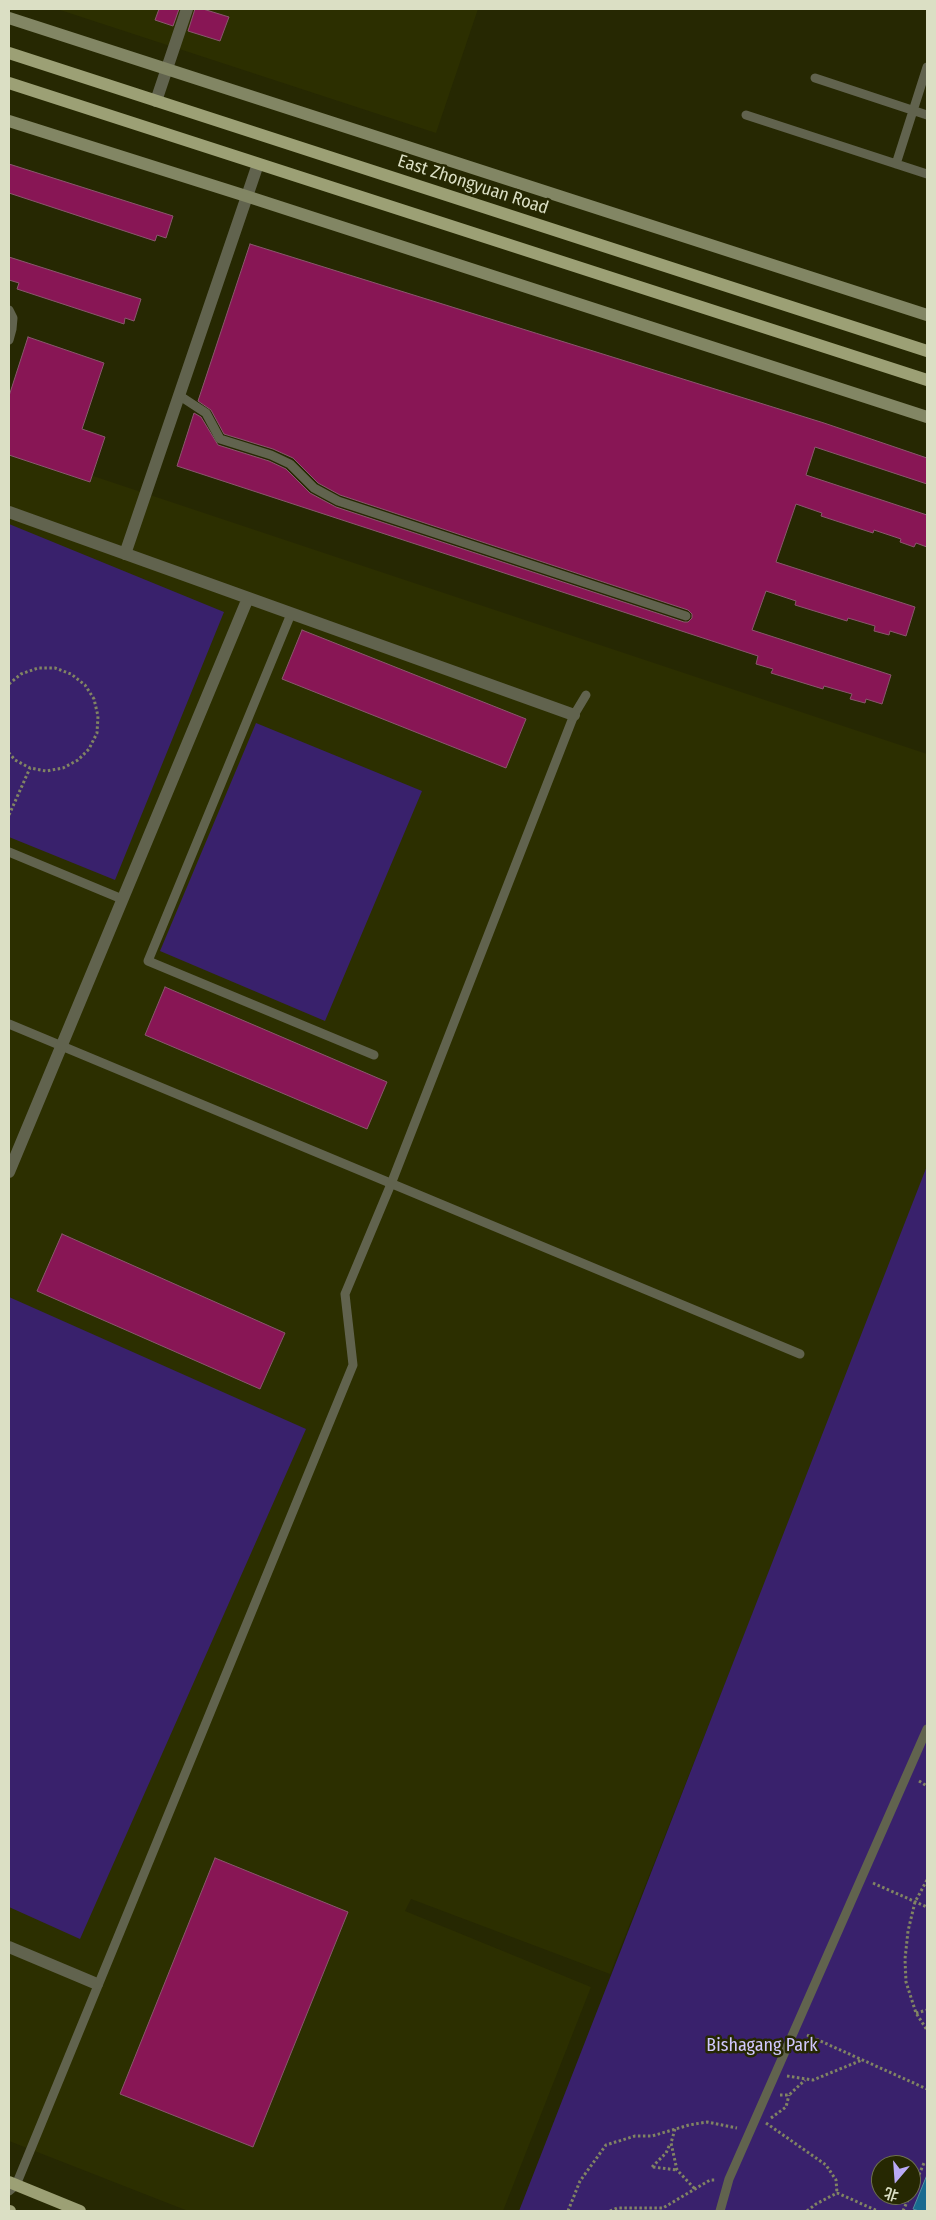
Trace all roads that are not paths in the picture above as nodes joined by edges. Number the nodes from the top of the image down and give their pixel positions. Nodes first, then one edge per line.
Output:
1 (187, 9) edge
2 (9, 18) edge
3 (9, 53) edge
4 (927, 67) edge
5 (167, 68) junction
6 (815, 78) dead end
7 (9, 83) edge
8 (156, 101) junction
9 (913, 110) junction
10 (927, 114) edge
11 (746, 115) dead end
12 (9, 121) edge
13 (258, 164) junction
14 (896, 164) junction
15 (927, 174) edge
16 (246, 196) junction
17 (9, 310) edge
18 (927, 315) edge
19 (9, 340) edge
20 (927, 351) edge
21 (927, 380) edge
22 (180, 396) junction
23 (927, 417) edge
24 (9, 512) edge
25 (125, 554) junction
26 (248, 598) junction
27 (291, 614) junction
28 (686, 616) dead end
29 (586, 695) dead end
30 (574, 715) junction
31 (9, 852) edge
32 (122, 899) junction
33 (9, 1024) edge
34 (61, 1046) junction
35 (374, 1055) dead end
36 (9, 1172) edge
37 (391, 1184) junction
38 (800, 1354) dead end
39 (927, 1729) edge
40 (9, 1947) edge
41 (97, 1984) junction
42 (11, 2186) edge
43 (80, 2211) edge
44 (720, 2211) edge

1 - 5 street
2 - 5 street
3 - 8 main road, East Zhongyuan Road
4 - 9 lane
5 - 8 street
5 - 18 street
6 - 9 lane
7 - 13 main road
8 - 20 main road, East Zhongyuan Road
9 - 10 lane
9 - 14 lane
11 - 14 lane
12 - 16 street
13 - 16 street
13 - 21 main road
14 - 15 lane
16 - 22 street
16 - 23 street
17 - 19 lane
22 - 25 street
22 - 28 lane
24 - 25 street
25 - 26 street
26 - 27 street
26 - 32 street
27 - 30 street
27 - 35 lane
29 - 30 lane
30 - 37 lane
31 - 32 lane
32 - 34 street
33 - 34 lane
34 - 36 street
34 - 37 lane
37 - 38 lane
37 - 41 lane
39 - 44 lane
40 - 41 street
41 - 42 lane
42 - 43 main road

